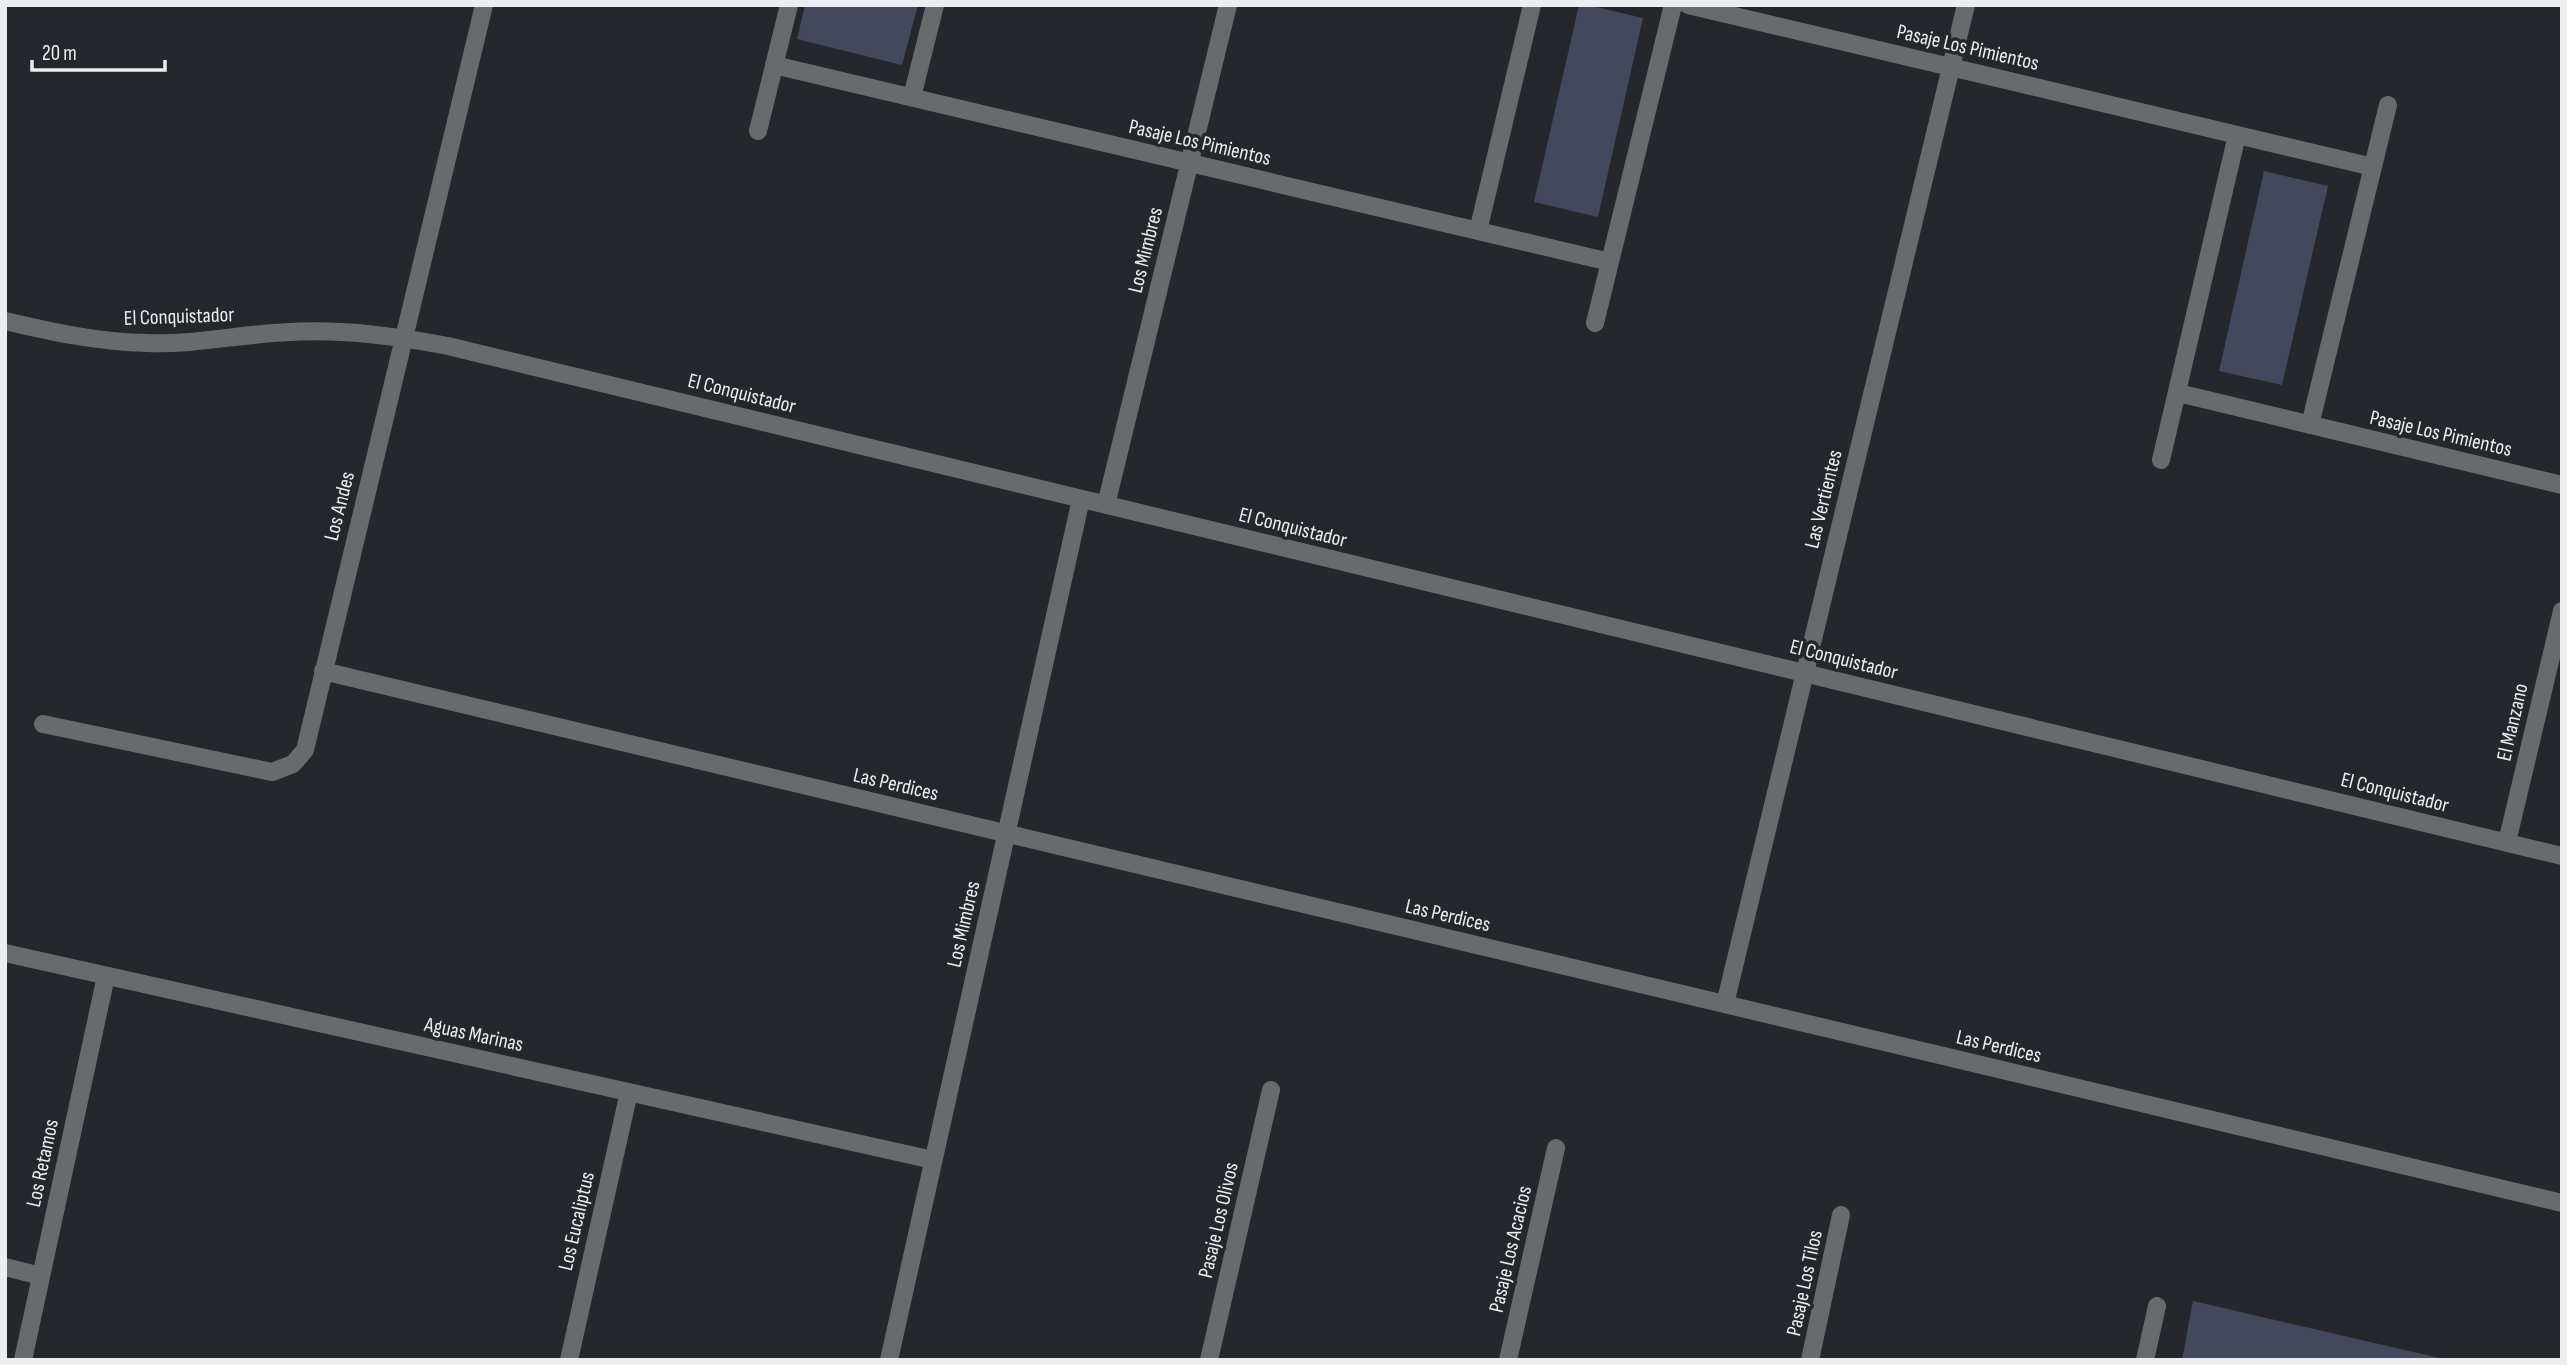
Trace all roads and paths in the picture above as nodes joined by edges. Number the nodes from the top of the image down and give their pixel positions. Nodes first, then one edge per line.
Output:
1 (484, 5) edge
2 (789, 5) edge
3 (935, 5) edge
4 (1227, 5) edge
5 (1532, 5) edge
6 (1673, 5) edge
7 (1688, 5) edge
8 (1966, 5) edge
9 (774, 65) junction
10 (1951, 67) junction
11 (912, 97) junction
12 (2388, 105) dead end
13 (758, 131) dead end
14 (2237, 135) junction
15 (1189, 162) junction
16 (2373, 167) junction
17 (1478, 231) junction
18 (1610, 262) junction
19 (5, 320) edge
20 (1595, 323) dead end
21 (404, 338) junction
22 (2178, 393) junction
23 (2310, 425) junction
24 (2161, 460) dead end
25 (2562, 485) edge
26 (1081, 499) junction
27 (1107, 505) junction
28 (2562, 611) edge
29 (323, 671) junction
30 (1804, 673) junction
31 (43, 724) dead end
32 (1006, 833) junction
33 (2507, 842) junction
34 (2562, 856) edge
35 (5, 953) edge
36 (106, 976) junction
37 (1725, 1004) junction
38 (1270, 1090) dead end
39 (629, 1092) junction
40 (1556, 1148) dead end
41 (933, 1160) junction
42 (2562, 1203) edge
43 (1841, 1215) dead end
44 (5, 1267) edge
45 (41, 1276) junction
46 (2157, 1306) dead end
47 (23, 1360) edge
48 (569, 1360) edge
49 (889, 1360) edge
50 (1209, 1360) edge
51 (1508, 1360) edge
52 (1810, 1360) edge
53 (2145, 1360) edge

1 - 21 street, Los Andes
2 - 9 street
3 - 11 street
4 - 15 street, Los Mimbres
5 - 17 street
6 - 18 street
7 - 10 street, Pasaje Los Pimientos
8 - 10 street, Las Vertientes
9 - 11 street, Pasaje Los Pimientos
9 - 13 street
10 - 14 street, Pasaje Los Pimientos
10 - 30 street, Las Vertientes
11 - 15 street, Pasaje Los Pimientos
12 - 16 street
14 - 16 street, Pasaje Los Pimientos
14 - 22 street
15 - 17 street, Pasaje Los Pimientos
15 - 27 street, Los Mimbres
16 - 23 street
17 - 18 street, Pasaje Los Pimientos
18 - 20 street
19 - 21 street, El Conquistador
21 - 26 street, El Conquistador
21 - 29 street, Los Andes
22 - 23 street, Pasaje Los Pimientos
22 - 24 street
23 - 25 street, Pasaje Los Pimientos
26 - 27 street, El Conquistador
26 - 32 street, Los Mimbres
27 - 30 street, El Conquistador
28 - 33 street, El Manzano
29 - 31 street, Los Andes
29 - 32 street, Las Perdices
30 - 33 street, El Conquistador
30 - 37 street, Las Vertientes
32 - 37 street, Las Perdices
32 - 41 street, Los Mimbres
33 - 34 street, El Conquistador
35 - 36 street, Aguas Marinas
36 - 39 street, Aguas Marinas
36 - 45 street, Los Retamos
37 - 42 street, Las Perdices
38 - 50 street, Pasaje Los Olivos
39 - 41 street, Aguas Marinas
39 - 48 street, Los Eucaliptus
40 - 51 street, Pasaje Los Acacios
41 - 49 street, Los Mimbres
43 - 52 street, Pasaje Los Tilos
44 - 45 street
45 - 47 street, Los Retamos
46 - 53 street

